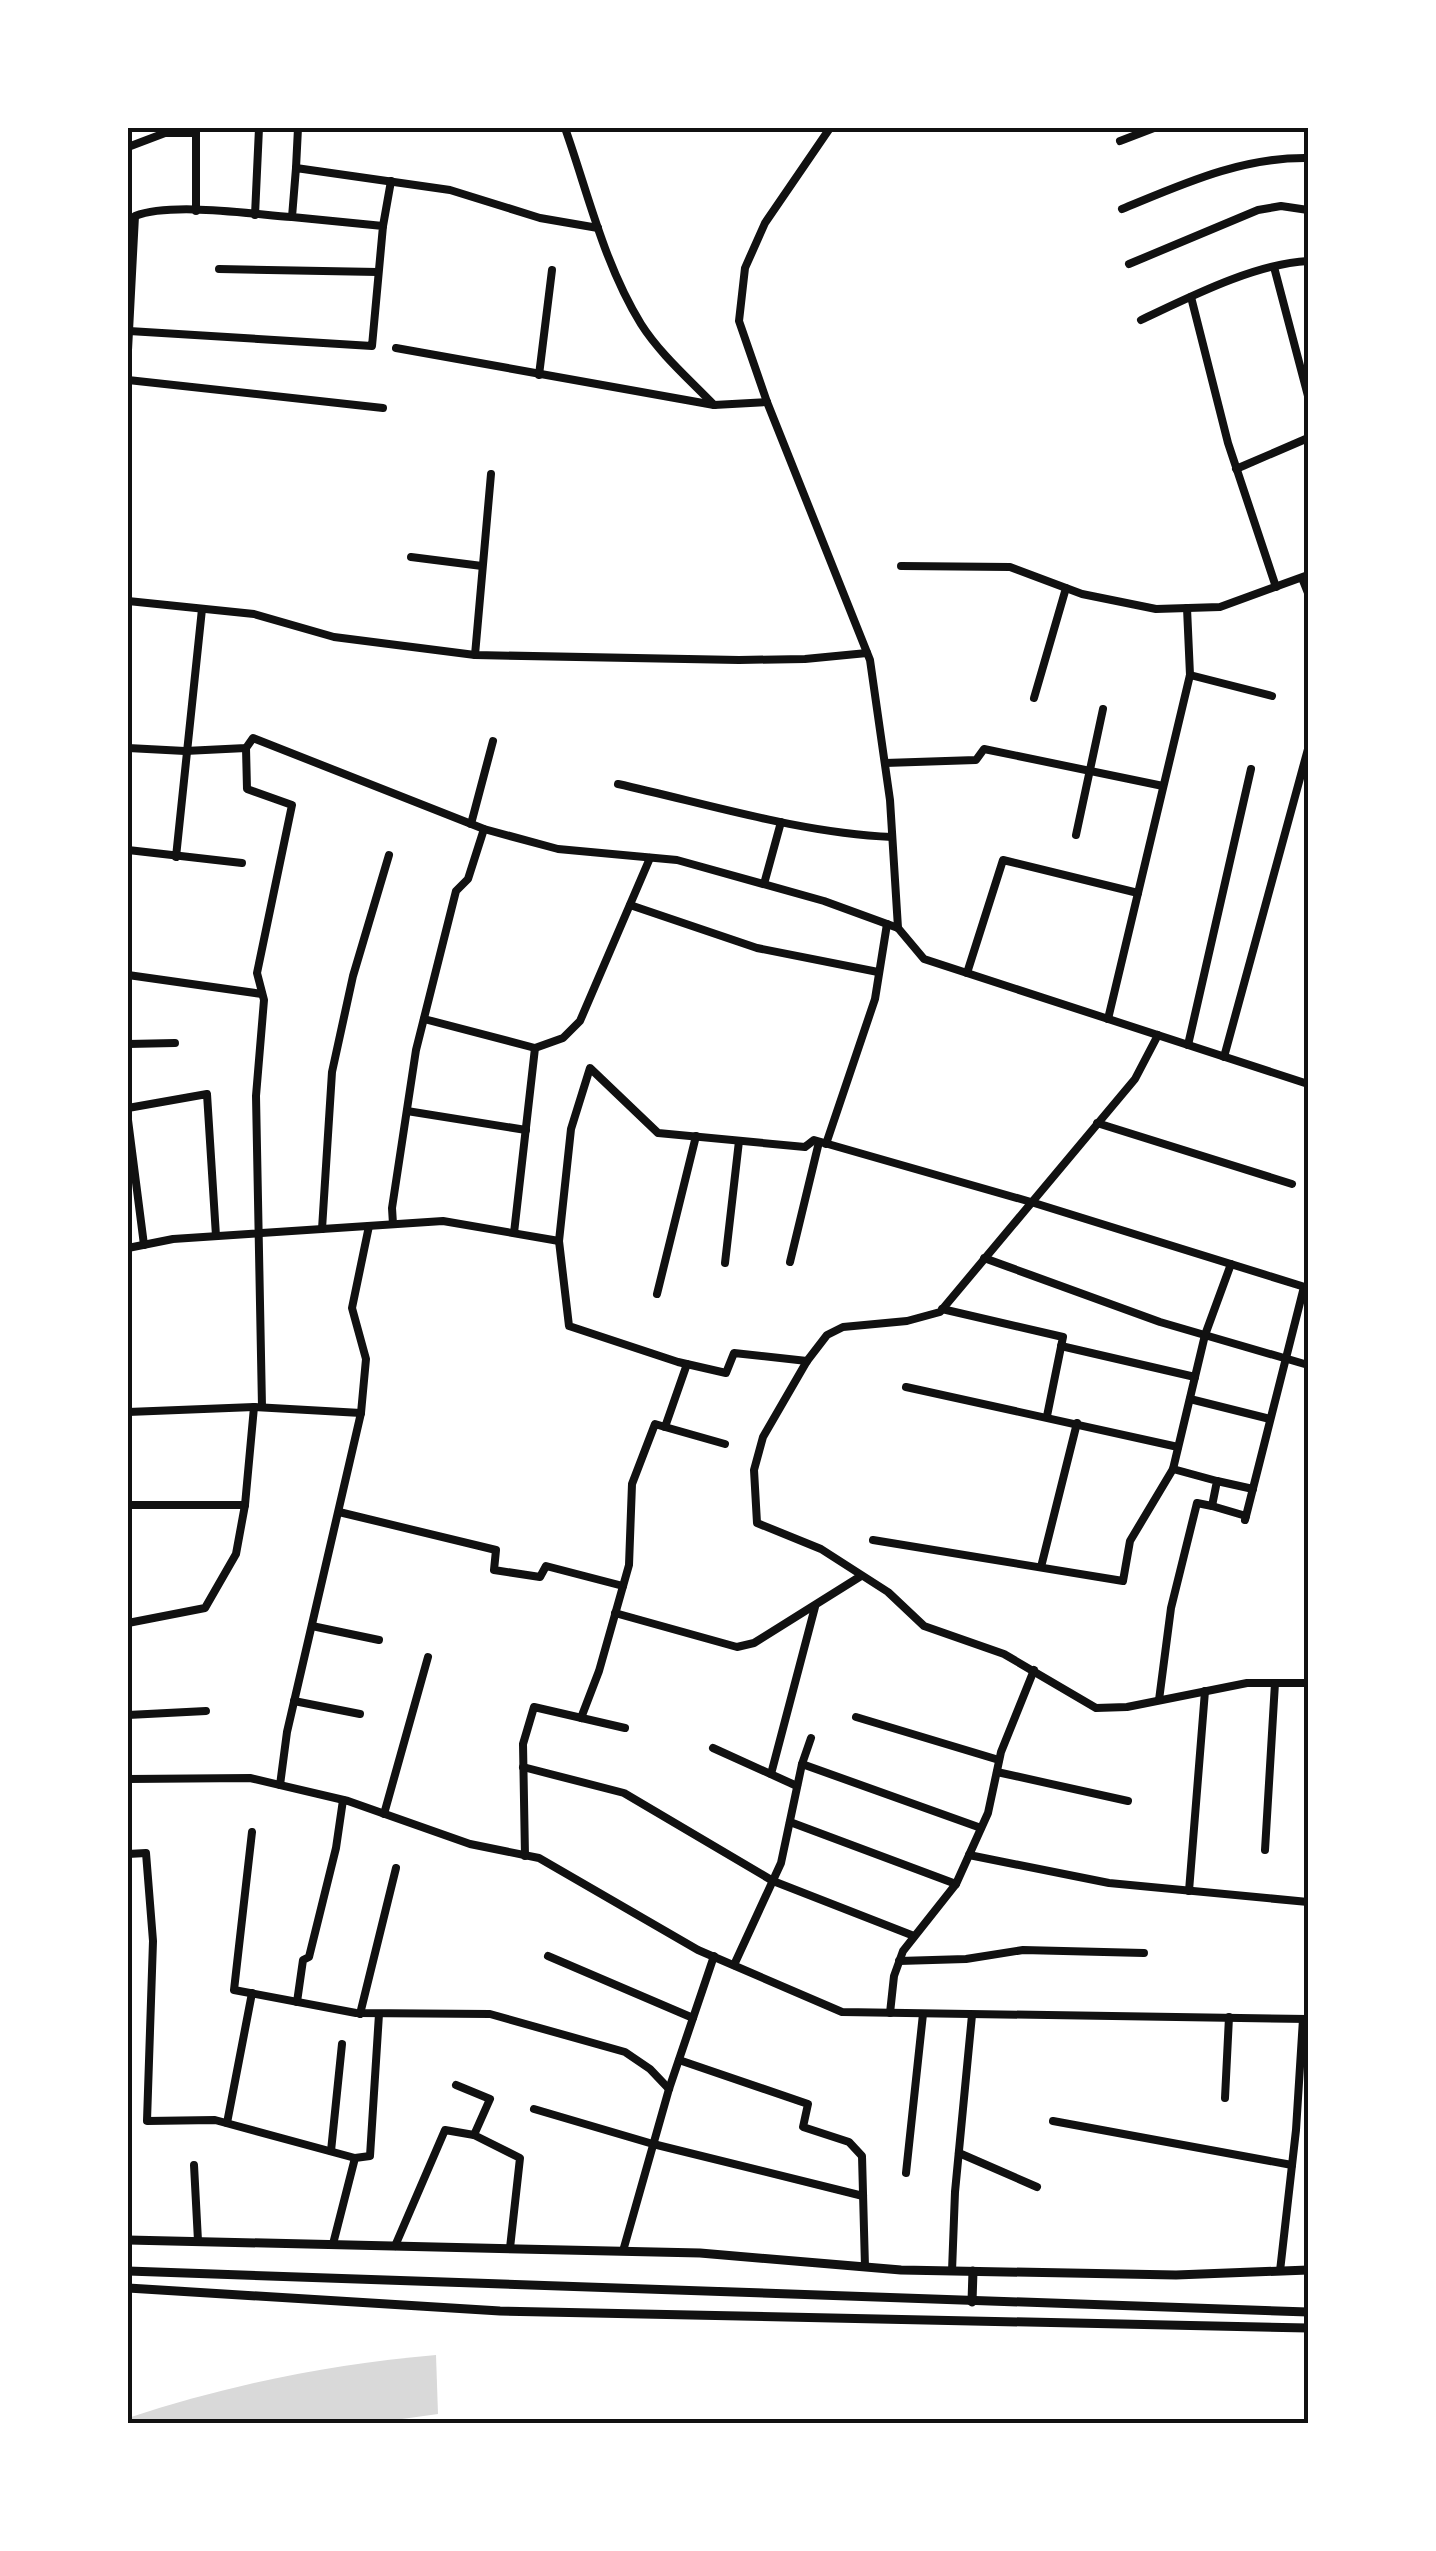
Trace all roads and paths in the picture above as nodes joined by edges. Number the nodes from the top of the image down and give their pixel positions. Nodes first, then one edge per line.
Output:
1 (259, 128) edge
2 (298, 128) edge
3 (565, 128) edge
4 (830, 128) edge
5 (1154, 128) edge
6 (196, 130) edge
7 (1120, 142) dead end
8 (128, 147) edge
9 (1308, 158) edge
10 (296, 168) junction
11 (391, 181) junction
12 (1122, 209) dead end
13 (1308, 210) edge
14 (196, 211) junction
15 (255, 215) junction
16 (292, 217) junction
17 (382, 226) junction
18 (598, 228) junction
19 (1308, 261) edge
20 (1129, 264) dead end
21 (1274, 267) junction
22 (219, 269) dead end
23 (552, 270) dead end
24 (378, 272) junction
25 (1191, 297) junction
26 (1141, 320) dead end
27 (128, 331) edge
28 (396, 348) dead end
29 (128, 350) edge
30 (539, 376) junction
31 (128, 380) edge
32 (1308, 396) edge
33 (767, 402) junction
34 (714, 405) junction
35 (383, 408) dead end
36 (1308, 438) edge
37 (1236, 468) junction
38 (491, 474) dead end
39 (411, 557) dead end
40 (482, 566) junction
41 (901, 566) dead end
42 (1305, 577) edge
43 (1276, 587) junction
44 (1066, 588) junction
45 (1308, 593) edge
46 (128, 600) edge
47 (1187, 608) junction
48 (202, 609) junction
49 (867, 653) junction
50 (475, 655) junction
51 (1190, 676) junction
52 (1272, 696) dead end
53 (1034, 698) dead end
54 (1103, 709) dead end
55 (493, 741) dead end
56 (128, 748) edge
57 (246, 748) junction
58 (1308, 749) edge
59 (185, 751) junction
60 (885, 763) junction
61 (1251, 768) dead end
62 (1090, 771) junction
63 (618, 784) dead end
64 (1164, 786) junction
65 (781, 822) junction
66 (471, 824) junction
67 (484, 829) junction
68 (1076, 835) dead end
69 (892, 837) junction
70 (128, 850) edge
71 (388, 855) dead end
72 (176, 857) junction
73 (650, 858) junction
74 (242, 862) dead end
75 (764, 884) junction
76 (1138, 893) junction
77 (630, 904) junction
78 (888, 924) junction
79 (898, 928) junction
80 (878, 972) junction
81 (967, 973) junction
82 (128, 975) edge
83 (262, 994) junction
84 (424, 1019) junction
85 (1108, 1019) junction
86 (1158, 1035) junction
87 (175, 1043) dead end
88 (128, 1044) edge
89 (1188, 1045) junction
90 (536, 1048) junction
91 (1224, 1057) junction
92 (1308, 1084) edge
93 (128, 1108) edge
94 (407, 1111) junction
95 (128, 1120) edge
96 (1097, 1124) junction
97 (526, 1130) junction
98 (696, 1136) junction
99 (740, 1140) junction
100 (823, 1143) junction
101 (1292, 1184) dead end
102 (1031, 1202) junction
103 (394, 1224) junction
104 (369, 1226) junction
105 (322, 1229) junction
106 (257, 1234) junction
107 (514, 1234) junction
108 (216, 1236) junction
109 (559, 1241) junction
110 (144, 1245) junction
111 (128, 1248) edge
112 (984, 1258) junction
113 (790, 1262) dead end
114 (726, 1263) dead end
115 (1232, 1264) junction
116 (1306, 1287) edge
117 (656, 1294) dead end
118 (942, 1309) junction
119 (1205, 1335) junction
120 (1061, 1346) junction
121 (1286, 1358) junction
122 (806, 1361) junction
123 (687, 1364) junction
124 (1308, 1365) edge
125 (1195, 1377) junction
126 (906, 1387) dead end
127 (1190, 1399) junction
128 (258, 1407) junction
129 (128, 1412) edge
130 (360, 1413) junction
131 (1047, 1416) junction
132 (1270, 1419) junction
133 (1076, 1423) junction
134 (665, 1427) junction
135 (725, 1444) dead end
136 (1178, 1448) junction
137 (1173, 1469) junction
138 (1217, 1481) junction
139 (1253, 1490) junction
140 (128, 1505) edge
141 (245, 1505) junction
142 (1212, 1506) junction
143 (340, 1512) junction
144 (873, 1540) dead end
145 (1042, 1567) junction
146 (861, 1576) junction
147 (623, 1586) junction
148 (815, 1606) junction
149 (615, 1614) junction
150 (128, 1623) edge
151 (312, 1626) junction
152 (379, 1640) dead end
153 (428, 1657) dead end
154 (1034, 1670) junction
155 (1275, 1683) junction
156 (1308, 1683) edge
157 (1205, 1691) junction
158 (1159, 1700) junction
159 (294, 1701) junction
160 (206, 1711) dead end
161 (360, 1714) dead end
162 (128, 1715) edge
163 (856, 1716) dead end
164 (581, 1718) junction
165 (625, 1728) dead end
166 (811, 1738) dead end
167 (713, 1748) dead end
168 (999, 1760) junction
169 (802, 1764) junction
170 (523, 1768) junction
171 (997, 1772) junction
172 (771, 1774) junction
173 (128, 1779) edge
174 (280, 1785) junction
175 (797, 1786) junction
176 (343, 1800) junction
177 (1128, 1801) dead end
178 (384, 1814) junction
179 (790, 1822) junction
180 (981, 1828) junction
181 (252, 1832) dead end
182 (1266, 1850) dead end
183 (128, 1854) edge
184 (969, 1855) junction
185 (526, 1856) junction
186 (396, 1868) dead end
187 (773, 1881) junction
188 (956, 1884) junction
189 (1189, 1890) junction
190 (1308, 1902) edge
191 (914, 1936) junction
192 (1144, 1953) dead end
193 (548, 1956) dead end
194 (714, 1956) junction
195 (899, 1961) junction
196 (734, 1965) junction
197 (252, 1994) junction
198 (296, 2002) junction
199 (890, 2013) junction
200 (360, 2014) junction
201 (379, 2014) junction
202 (923, 2014) junction
203 (972, 2015) junction
204 (1229, 2017) junction
205 (693, 2018) junction
206 (1306, 2019) edge
207 (342, 2044) dead end
208 (679, 2060) junction
209 (456, 2085) dead end
210 (669, 2089) junction
211 (1225, 2098) dead end
212 (534, 2109) dead end
213 (1053, 2121) dead end
214 (226, 2123) junction
215 (474, 2134) junction
216 (653, 2144) junction
217 (330, 2151) junction
218 (958, 2153) junction
219 (355, 2158) junction
220 (128, 2161) edge
221 (194, 2164) dead end
222 (1292, 2165) junction
223 (906, 2174) dead end
224 (1037, 2186) dead end
225 (863, 2196) junction
226 (128, 2240) edge
227 (198, 2241) junction
228 (333, 2244) junction
229 (395, 2246) junction
230 (510, 2248) junction
231 (623, 2251) junction
232 (865, 2266) junction
233 (952, 2270) junction
234 (1308, 2270) edge
235 (128, 2271) edge
236 (973, 2271) junction
237 (1280, 2271) junction
238 (128, 2288) edge
239 (972, 2302) junction
240 (1308, 2312) edge
241 (1308, 2328) edge

1 - 15 street
2 - 10 street
3 - 18 street
4 - 33 street
5 - 7 street
6 - 8 street
6 - 14 street
9 - 12 street
10 - 11 street
10 - 16 street
11 - 17 street
11 - 18 street
13 - 20 street
14 - 15 street
14 - 27 street
15 - 16 street
16 - 17 street
17 - 24 street
18 - 34 street
19 - 21 street
21 - 25 street
21 - 32 street
22 - 24 street
23 - 30 street
24 - 27 street
25 - 26 street
25 - 37 street
27 - 29 street
28 - 30 street
30 - 34 street
31 - 35 street
33 - 34 street
33 - 49 street
36 - 37 street
37 - 43 street
38 - 40 street
39 - 40 street
40 - 50 street
41 - 44 street
42 - 43 street
42 - 45 street
43 - 47 street
44 - 47 street
44 - 53 street
46 - 48 street
47 - 51 street
48 - 50 street
48 - 59 street
49 - 50 street
49 - 60 street
51 - 52 street
51 - 64 street
54 - 62 street
55 - 66 street
56 - 59 street
57 - 59 street
57 - 66 street
57 - 83 street
58 - 91 street
59 - 72 street
60 - 62 street
60 - 69 street
61 - 89 street
62 - 64 street
62 - 68 street
63 - 65 street
64 - 76 street
65 - 69 street
65 - 75 street
66 - 67 street
67 - 73 street
67 - 84 street
69 - 79 street
70 - 72 street
71 - 105 street
72 - 74 street
73 - 75 street
73 - 77 street
75 - 78 street
76 - 81 street
76 - 85 street
77 - 80 street
77 - 90 street
78 - 79 street
78 - 80 street
79 - 81 street
80 - 100 street
81 - 85 street
82 - 83 street
83 - 106 street
84 - 90 street
84 - 94 street
85 - 86 street
86 - 89 street
86 - 96 street
87 - 88 street
89 - 91 street
90 - 97 street
91 - 92 street
93 - 108 street
94 - 97 street
94 - 103 street
95 - 110 street
96 - 101 street
96 - 102 street
97 - 107 street
98 - 99 street
98 - 109 street
98 - 117 street
99 - 100 street
99 - 114 street
100 - 102 street
100 - 113 street
102 - 112 street
102 - 115 street
103 - 104 street
103 - 107 street
104 - 105 street
104 - 130 street
105 - 106 street
106 - 108 street
106 - 128 street
107 - 109 street
108 - 110 street
109 - 123 street
110 - 111 street
112 - 118 street
112 - 119 street
115 - 116 street
115 - 119 street
116 - 121 street
118 - 120 street
118 - 122 street
119 - 121 street
119 - 125 street
120 - 125 street
120 - 131 street
121 - 124 street
121 - 132 street
122 - 123 street
122 - 146 street
123 - 134 street
125 - 127 street
126 - 131 street
127 - 132 street
127 - 136 street
128 - 129 street
128 - 130 street
128 - 141 street
130 - 143 street
131 - 133 street
132 - 139 street
133 - 136 street
133 - 145 street
134 - 135 street
134 - 147 street
136 - 137 street
137 - 138 street
137 - 145 street
138 - 139 street
138 - 142 street
139 - 142 street
140 - 141 street
141 - 150 street
142 - 158 street
143 - 147 street
143 - 151 street
144 - 145 street
146 - 148 street
146 - 154 street
147 - 149 street
148 - 149 street
148 - 172 street
149 - 164 street
151 - 152 street
151 - 159 street
153 - 178 street
154 - 158 street
154 - 168 street
155 - 156 street
155 - 157 street
155 - 182 street
157 - 158 street
157 - 189 street
159 - 161 street
159 - 174 street
160 - 162 street
163 - 168 street
164 - 165 street
164 - 170 street
166 - 169 street
167 - 172 street
168 - 171 street
169 - 175 street
169 - 180 street
170 - 185 street
170 - 187 street
171 - 177 street
171 - 180 street
172 - 175 street
173 - 174 street
174 - 176 street
175 - 179 street
176 - 178 street
176 - 198 street
178 - 185 street
179 - 187 street
179 - 188 street
180 - 184 street
181 - 197 street
183 - 214 street
184 - 188 street
184 - 189 street
185 - 194 street
186 - 200 street
187 - 191 street
187 - 196 street
188 - 191 street
189 - 190 street
191 - 195 street
192 - 195 street
193 - 205 street
194 - 196 street
194 - 205 street
195 - 199 street
196 - 199 street
197 - 198 street
197 - 214 street
198 - 200 street
199 - 202 street
200 - 201 street
201 - 210 street
201 - 219 street
202 - 203 street
202 - 223 street
203 - 204 street
203 - 218 street
204 - 206 street
204 - 211 street
205 - 208 street
206 - 222 street
207 - 217 street
208 - 210 street
208 - 225 street
209 - 215 street
210 - 216 street
212 - 216 street
213 - 222 street
214 - 217 street
215 - 229 street
215 - 230 street
216 - 225 street
216 - 231 street
217 - 219 street
218 - 224 street
218 - 233 street
219 - 228 street
220 - 226 street
221 - 227 street
222 - 237 street
225 - 232 street
226 - 227 street
227 - 228 street
228 - 229 street
229 - 230 street
230 - 231 street
231 - 232 street
232 - 233 street
233 - 236 street
234 - 237 street
235 - 239 street
236 - 237 street
236 - 239 street
238 - 241 street
239 - 240 street

